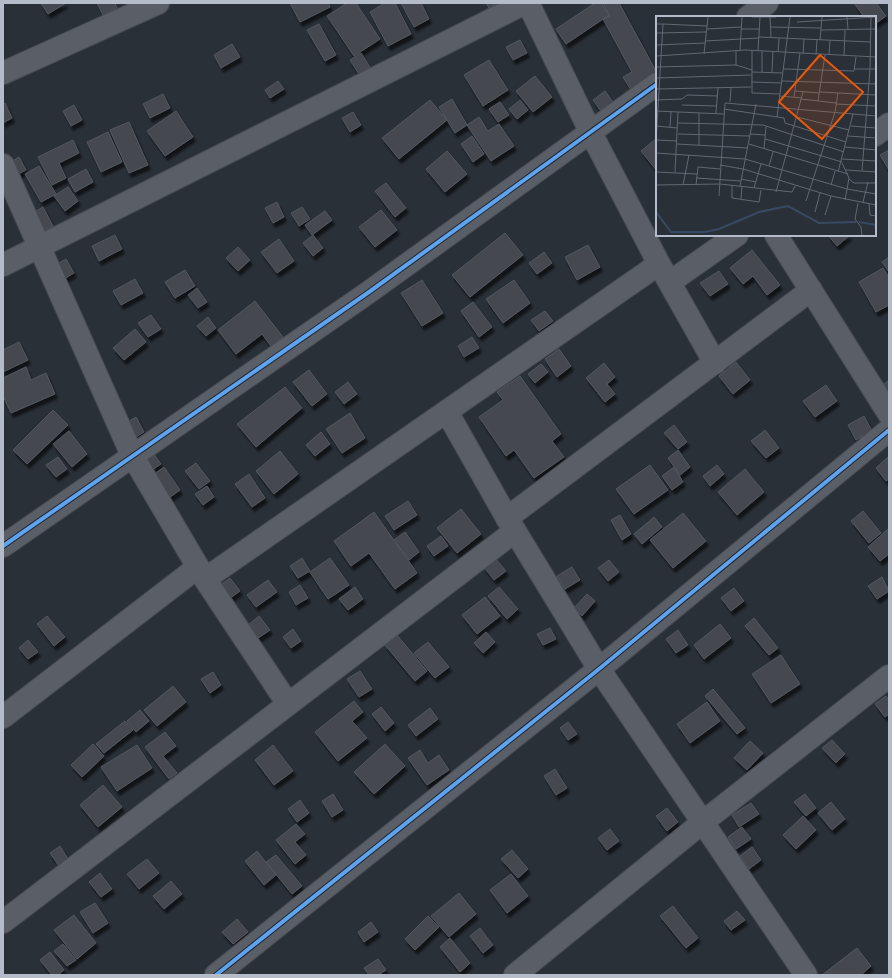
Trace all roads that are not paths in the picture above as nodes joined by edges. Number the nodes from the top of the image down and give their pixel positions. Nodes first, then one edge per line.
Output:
1 (158, 3) edge
2 (527, 3) edge
3 (767, 3) edge
4 (749, 16) edge
5 (3, 73) edge
6 (656, 85) edge
7 (889, 124) edge
8 (591, 133) junction
9 (876, 134) edge
10 (3, 166) edge
11 (737, 236) edge
12 (777, 236) edge
13 (38, 248) junction
14 (659, 264) junction
15 (3, 265) edge
16 (670, 282) junction
17 (811, 290) junction
18 (715, 363) junction
19 (447, 412) junction
20 (889, 414) edge
21 (889, 430) edge
22 (132, 455) junction
23 (511, 524) junction
24 (3, 546) edge
25 (202, 573) junction
26 (599, 669) junction
27 (889, 676) edge
28 (288, 704) junction
29 (3, 717) edge
30 (703, 822) junction
31 (3, 922) edge
32 (216, 975) edge
33 (514, 975) edge
34 (806, 975) edge

1 - 5 street
2 - 8 street
2 - 13 street
3 - 4 street
6 - 8 street
7 - 9 street
8 - 14 street
8 - 22 street
10 - 13 street
11 - 16 street
12 - 17 street
13 - 15 street
13 - 22 street
14 - 16 street
14 - 19 street
16 - 18 street
17 - 18 street
17 - 20 street
18 - 23 street
19 - 23 street
19 - 25 street
21 - 26 street
22 - 24 street
22 - 25 street
23 - 26 street
23 - 28 street
25 - 28 street
25 - 29 street
26 - 30 street
26 - 32 street
27 - 30 street
28 - 31 street
30 - 33 street
30 - 34 street

